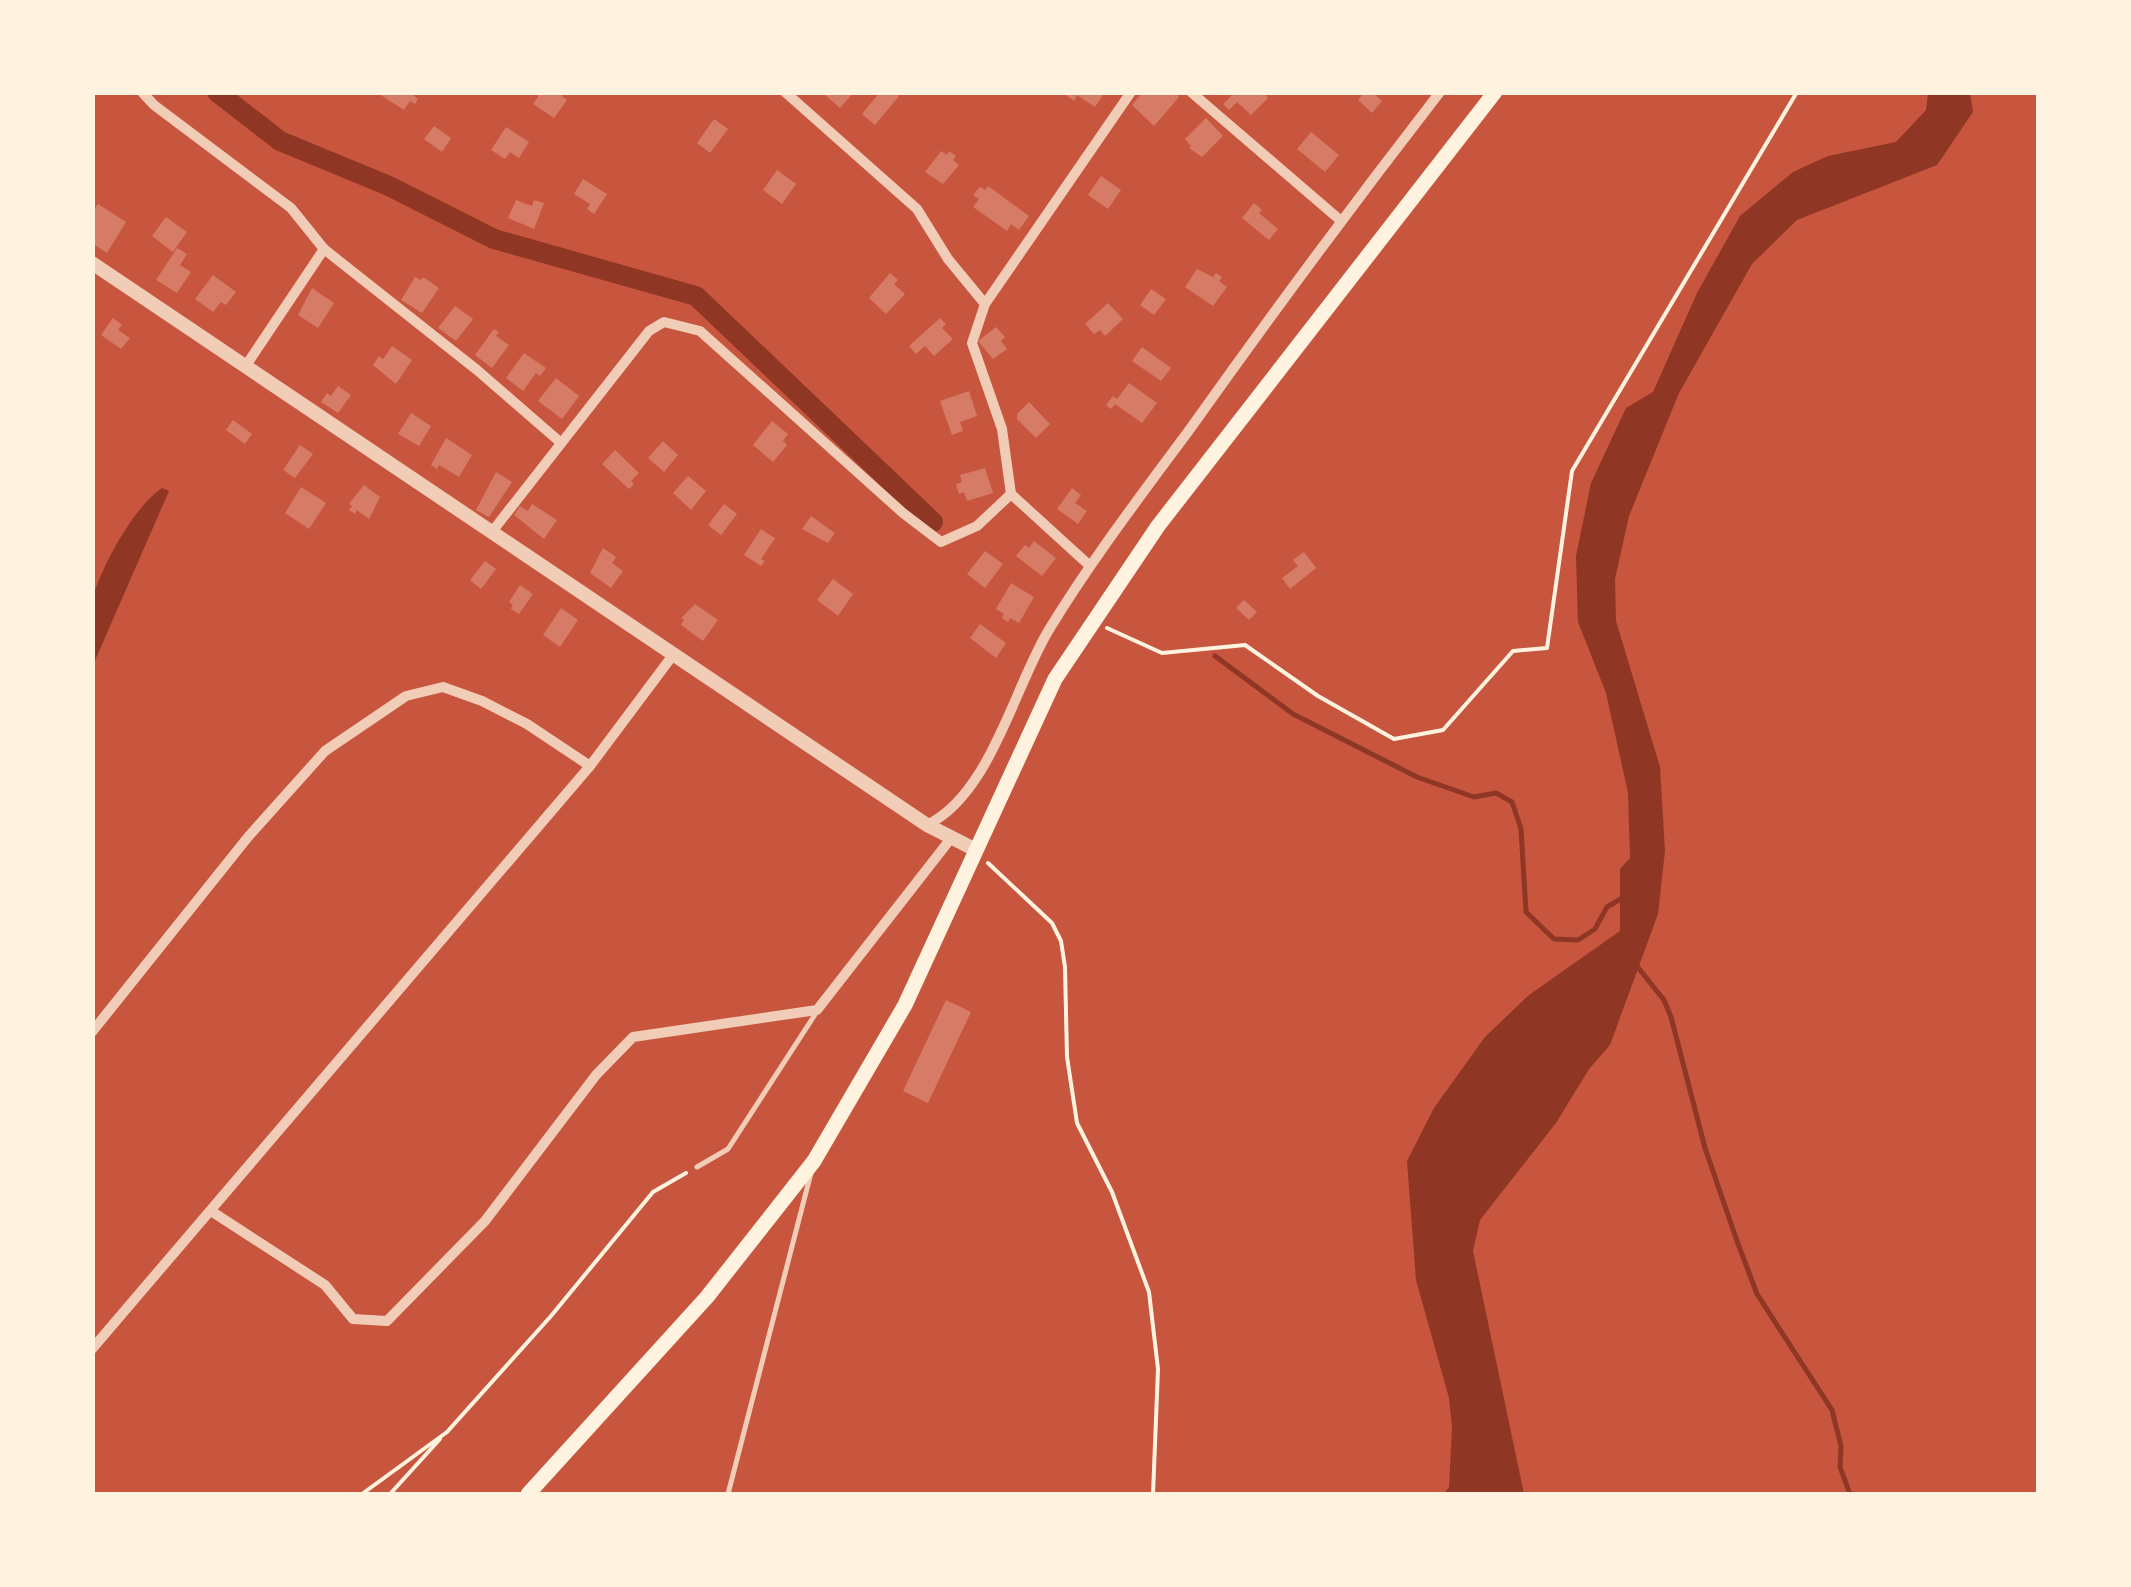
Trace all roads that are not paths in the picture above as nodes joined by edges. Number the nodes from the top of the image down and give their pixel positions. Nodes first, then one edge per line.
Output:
1 (142, 92) edge
2 (784, 92) edge
3 (1131, 92) edge
4 (1191, 92) edge
5 (1440, 92) edge
6 (1495, 92) edge
7 (1340, 220) junction
8 (324, 249) junction
9 (92, 263) edge
10 (985, 304) junction
11 (244, 367) junction
12 (560, 442) junction
13 (1010, 494) junction
14 (491, 533) junction
15 (1090, 566) junction
16 (673, 656) junction
17 (590, 766) junction
18 (928, 824) junction
19 (952, 837) junction
20 (974, 849) junction
21 (817, 1010) junction
22 (92, 1032) edge
23 (814, 1161) junction
24 (697, 1167) road end
25 (211, 1211) junction
26 (92, 1349) edge
27 (528, 1494) edge
28 (728, 1494) edge

1 - 8 street
2 - 10 street
3 - 10 street
4 - 7 street
5 - 7 street
6 - 20 main road
7 - 15 street
8 - 11 street
8 - 12 street
9 - 11 street
10 - 13 street
11 - 14 street
12 - 13 street
12 - 14 street
13 - 15 street
14 - 16 street
15 - 18 street
16 - 17 street
16 - 18 street
17 - 22 street
17 - 25 street
18 - 19 street
19 - 20 street
19 - 21 street
20 - 23 main road
21 - 24 lane
21 - 25 street
23 - 27 main road
23 - 28 lane
25 - 26 street

